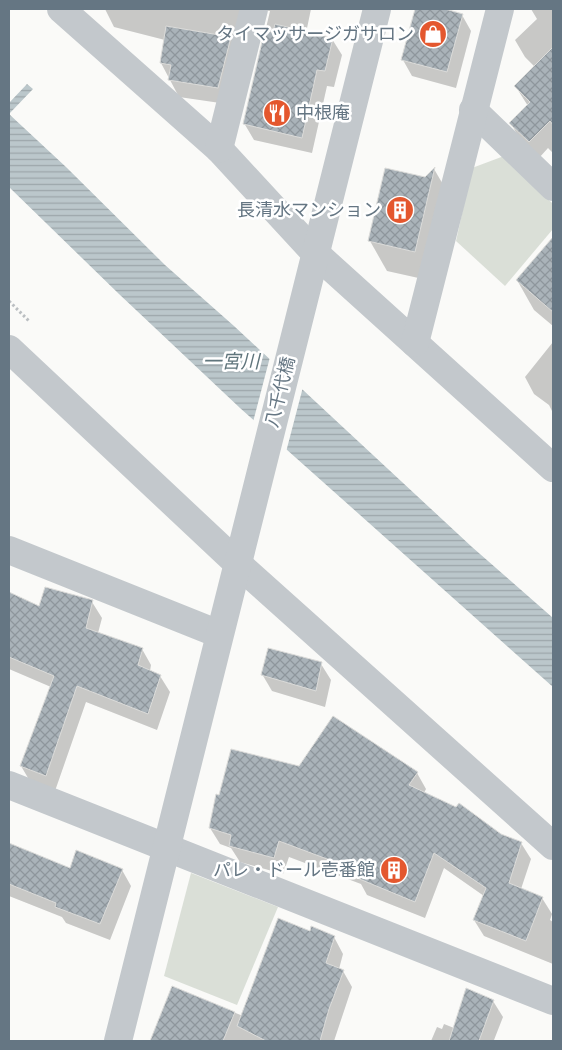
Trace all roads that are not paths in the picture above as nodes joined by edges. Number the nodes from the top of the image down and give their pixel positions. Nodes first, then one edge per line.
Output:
1 (254, 9) edge
2 (377, 9) edge
3 (500, 9) edge
4 (68, 11) edge
5 (473, 110) junction
6 (219, 149) junction
7 (553, 186) edge
8 (316, 254) junction
9 (415, 343) junction
10 (9, 349) edge
11 (553, 468) edge
12 (9, 550) edge
13 (237, 563) junction
14 (219, 634) junction
15 (9, 785) edge
16 (166, 846) junction
17 (553, 846) edge
18 (553, 1001) edge
19 (118, 1041) edge

1 - 6 street
2 - 8 street, 八千代橋
3 - 5 street
4 - 6 street
5 - 7 street
5 - 9 street
6 - 8 street
8 - 9 street
8 - 13 street, 八千代橋
9 - 11 street
10 - 13 street
12 - 14 street
13 - 14 street, 八千代橋
13 - 17 street
14 - 16 street, 八千代橋
15 - 16 street
16 - 18 street
16 - 19 street, 八千代橋

